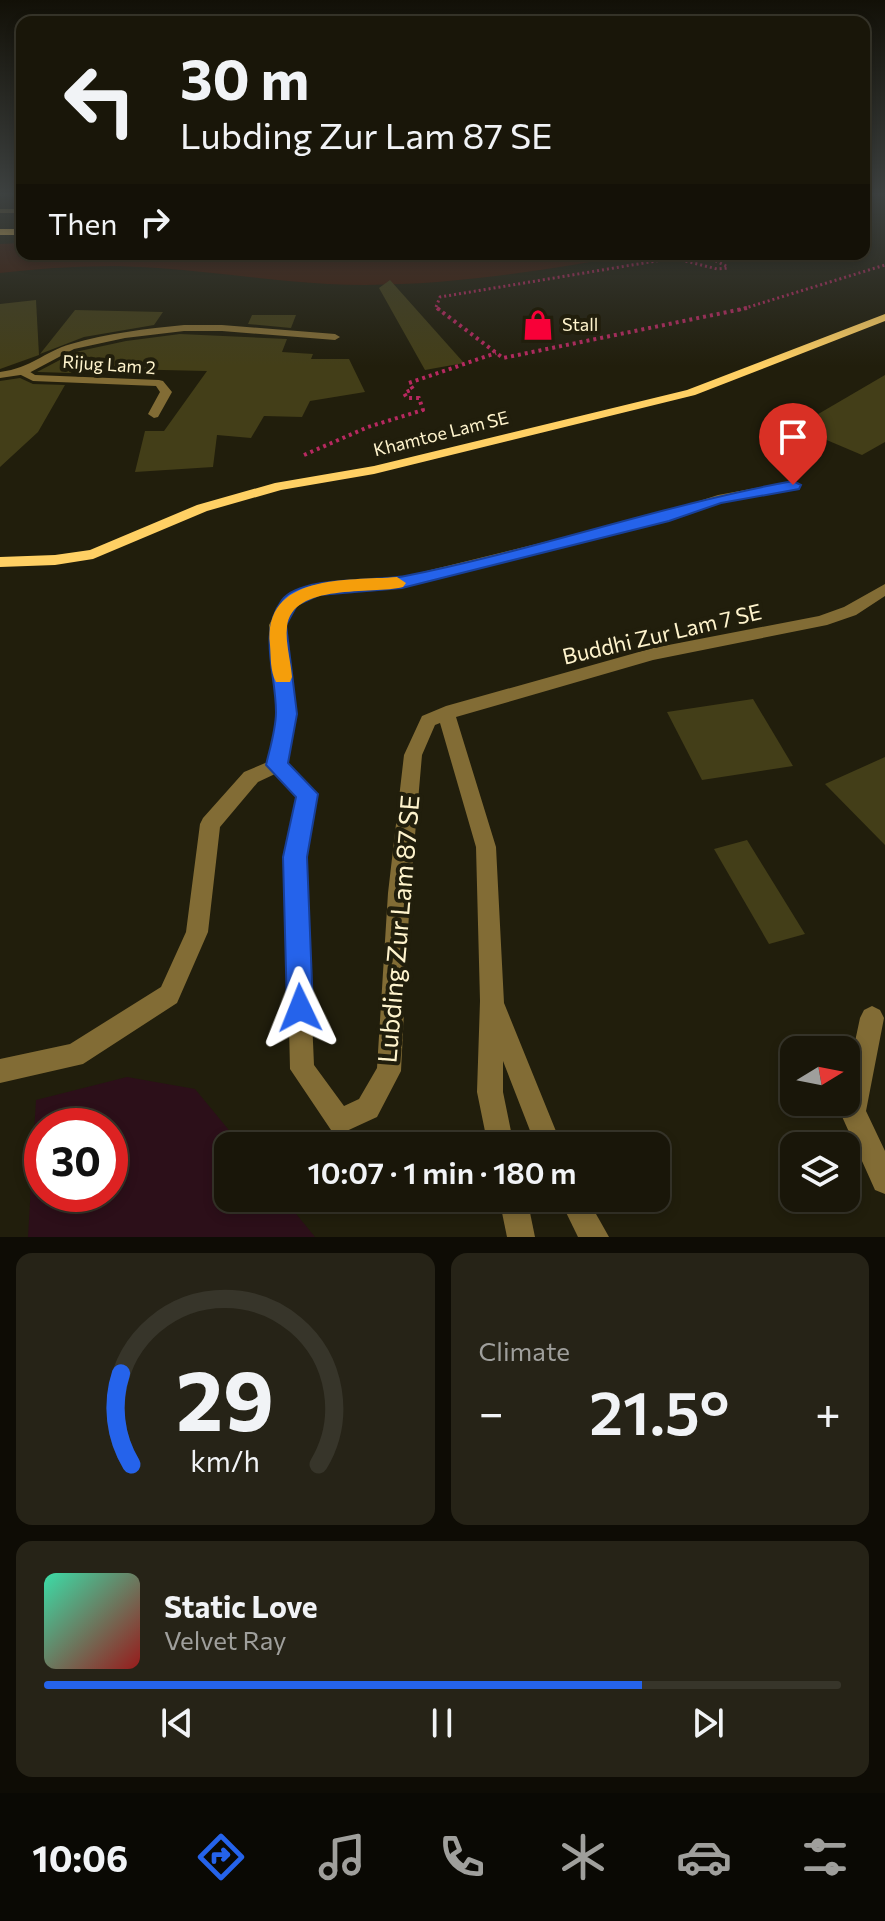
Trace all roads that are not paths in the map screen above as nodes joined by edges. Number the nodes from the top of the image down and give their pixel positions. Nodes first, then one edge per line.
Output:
1 (885, 317) edge
2 (335, 337) dead end
3 (23, 372) junction
4 (0, 375) edge
5 (154, 414) dead end
6 (793, 485) dead end
7 (0, 562) edge
8 (885, 589) edge
9 (446, 713) junction
10 (277, 765) junction
11 (492, 1001) junction
12 (872, 1018) dead end
13 (0, 1071) edge
14 (498, 1132) edge
15 (543, 1132) edge
16 (885, 1180) edge
17 (516, 1212) edge
18 (579, 1212) edge
19 (521, 1237) edge
20 (595, 1237) edge

1 - 7 main road, Khamtoe Lam SE
2 - 3 street
3 - 4 street
3 - 5 street, Rijug Lam 2
6 - 10 street
8 - 9 street, Buddhi Zur Lam 7 SE
9 - 10 street, Lubding Zur Lam 87 SE
9 - 11 street
10 - 13 street
11 - 14 street
11 - 15 street
12 - 16 street
17 - 19 street
18 - 20 street

